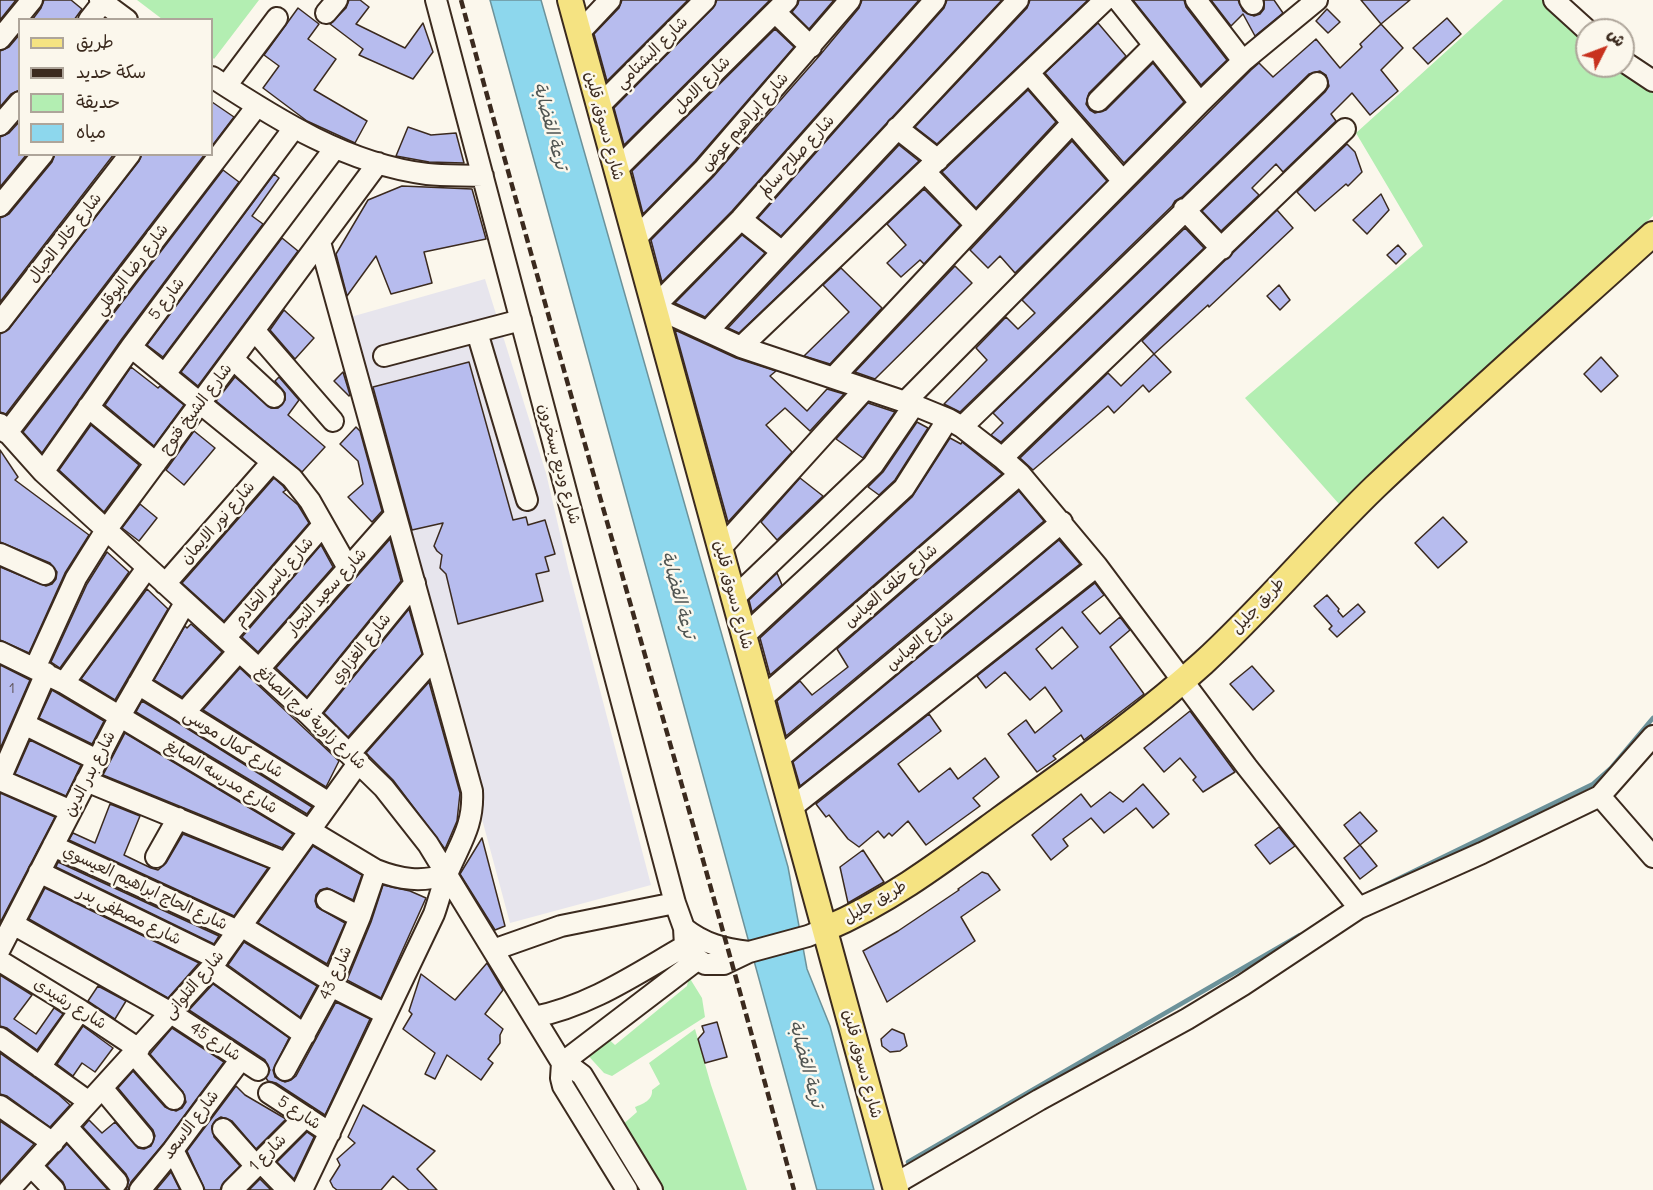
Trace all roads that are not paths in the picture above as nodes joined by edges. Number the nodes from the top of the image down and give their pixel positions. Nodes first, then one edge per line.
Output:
1 (32, 0) edge
2 (436, 0) edge
3 (570, 0) edge
4 (610, 0) edge
5 (705, 0) edge
6 (850, 0) edge
7 (935, 0) edge
8 (1018, 0) edge
9 (1105, 0) edge
10 (1118, 0) edge
11 (1317, 0) edge
12 (1554, 0) edge
13 (102, 1) edge
14 (1205, 4) edge
15 (781, 6) edge
16 (90, 18) edge
17 (124, 18) edge
18 (277, 18) dead end
19 (1575, 19) edge
20 (579, 33) junction
21 (0, 39) edge
22 (1154, 45) junction
23 (811, 47) junction
24 (1243, 61) junction
25 (1635, 69) edge
26 (1029, 73) junction
27 (1653, 81) edge
28 (219, 82) edge
29 (1317, 83) dead end
30 (1098, 101) dead end
31 (1200, 103) junction
32 (18, 104) edge
33 (257, 106) junction
34 (599, 106) junction
35 (1072, 123) junction
36 (0, 125) edge
37 (294, 128) junction
38 (897, 129) junction
39 (1345, 129) dead end
40 (334, 148) junction
41 (41, 156) edge
42 (128, 156) edge
43 (378, 163) junction
44 (932, 166) junction
45 (616, 170) junction
46 (483, 176) junction
47 (1122, 180) junction
48 (0, 206) edge
49 (1184, 209) junction
50 (741, 219) junction
51 (976, 225) junction
52 (1653, 234) edge
53 (635, 239) junction
54 (320, 242) junction
55 (1222, 249) junction
56 (781, 251) junction
57 (654, 307) junction
58 (521, 320) junction
59 (0, 322) edge
60 (254, 330) junction
61 (708, 330) junction
62 (477, 332) junction
63 (741, 346) junction
64 (131, 347) junction
65 (384, 356) dead end
66 (233, 359) junction
67 (165, 374) junction
68 (833, 378) junction
69 (866, 389) junction
70 (274, 397) dead end
71 (201, 402) junction
72 (909, 403) junction
73 (88, 407) junction
74 (333, 421) dead end
75 (955, 423) junction
76 (4, 428) edge
77 (1002, 458) junction
78 (272, 462) junction
79 (156, 463) junction
80 (43, 472) junction
81 (1020, 474) junction
82 (527, 500) dead end
83 (395, 515) junction
84 (1062, 522) junction
85 (323, 525) junction
86 (106, 530) junction
87 (720, 549) junction
88 (0, 554) edge
89 (1097, 566) junction
90 (147, 568) junction
91 (348, 568) junction
92 (45, 574) dead end
93 (165, 584) junction
94 (415, 584) junction
95 (734, 598) junction
96 (185, 603) junction
97 (744, 636) junction
98 (232, 645) junction
99 (0, 652) edge
100 (435, 657) junction
101 (259, 669) junction
102 (41, 670) junction
103 (1182, 681) junction
104 (64, 683) junction
105 (138, 684) junction
106 (761, 699) junction
107 (184, 713) junction
108 (308, 714) junction
109 (120, 716) junction
110 (24, 724) junction
111 (1653, 736) edge
112 (354, 758) junction
113 (778, 759) junction
114 (97, 760) junction
115 (0, 780) edge
116 (86, 781) junction
117 (1600, 796) junction
118 (328, 803) junction
119 (791, 808) junction
120 (71, 811) junction
121 (178, 818) junction
122 (309, 830) junction
123 (53, 846) junction
124 (156, 857) dead end
125 (1653, 857) edge
126 (286, 863) junction
127 (376, 870) junction
128 (39, 872) junction
129 (447, 874) junction
130 (327, 900) dead end
131 (675, 903) junction
132 (1359, 908) junction
133 (360, 917) junction
134 (13, 924) junction
135 (239, 928) junction
136 (817, 932) junction
137 (689, 945) junction
138 (0, 949) edge
139 (493, 950) junction
140 (749, 952) junction
141 (0, 961) edge
142 (214, 963) junction
143 (332, 984) junction
144 (80, 1010) junction
145 (171, 1013) junction
146 (386, 1014) junction
147 (534, 1017) junction
148 (305, 1035) junction
149 (0, 1038) edge
150 (136, 1052) junction
151 (241, 1059) junction
152 (562, 1063) junction
153 (40, 1067) junction
154 (258, 1070) dead end
155 (285, 1071) dead end
156 (268, 1093) dead end
157 (96, 1095) junction
158 (174, 1099) dead end
159 (0, 1106) edge
160 (304, 1117) junction
161 (67, 1127) junction
162 (223, 1129) dead end
163 (330, 1133) junction
164 (144, 1137) dead end
165 (53, 1143) junction
166 (173, 1150) junction
167 (258, 1163) junction
168 (32, 1166) junction
169 (117, 1182) dead end
170 (8, 1183) edge
171 (896, 1187) edge
172 (54, 1190) edge
173 (140, 1190) edge
174 (193, 1190) edge
175 (232, 1190) edge
176 (288, 1190) edge
177 (302, 1190) edge
178 (627, 1190) edge
179 (652, 1190) edge

1 - 21 street
2 - 46 street, شارع وديع بسخرون
3 - 20 main road, شارع دسوق, قلين
4 - 20 street
5 - 34 street, شارع البشتامي
6 - 23 street, شارع ابراهيم عوض
7 - 50 street, شارع صلاح سالم
8 - 38 street
9 - 26 street
10 - 22 street
11 - 24 street
12 - 19 street
13 - 16 street
13 - 17 street
14 - 24 street
15 - 23 street
15 - 45 street, شارع الامل
18 - 28 street
20 - 34 main road, شارع دسوق, قلين
22 - 30 street
22 - 31 street
23 - 53 street, شارع ابراهيم عوض
24 - 31 street
25 - 27 street
26 - 35 street
26 - 44 street
28 - 33 street
29 - 49 street
31 - 47 street
32 - 36 street
33 - 37 street
33 - 76 street, شارع رضا البوقلي
34 - 45 main road, شارع دسوق, قلين
35 - 47 street
35 - 51 street
37 - 40 street
37 - 64 street, شارع 5
38 - 44 street
38 - 56 street
39 - 55 street
40 - 43 street
40 - 67 street
41 - 48 street
42 - 59 street, شارع خالد الحبال
43 - 46 street
43 - 54 street, شارع الشيخ فتوح
44 - 51 street
44 - 63 street
45 - 53 main road, شارع دسوق, قلين
46 - 58 street, شارع وديع بسخرون
47 - 72 street
49 - 55 street
49 - 75 street
50 - 56 street
50 - 57 street, شارع صلاح سالم
51 - 68 street
52 - 103 main road, طريق جليل
53 - 57 main road, شارع دسوق, قلين
54 - 60 street, شارع الشيخ فتوح
54 - 83 street
55 - 77 street
56 - 61 street
57 - 61 street
57 - 87 main road, شارع دسوق, قلين
58 - 62 street
58 - 131 street, شارع وديع بسخرون
60 - 66 street, شارع الشيخ فتوح
60 - 74 street
61 - 63 street
62 - 65 street
62 - 82 street
63 - 68 street
64 - 67 street
64 - 73 street, شارع 5
66 - 70 street
66 - 71 street, شارع الشيخ فتوح
67 - 71 street
68 - 69 street
69 - 72 street
69 - 87 street
71 - 78 street
71 - 79 street, شارع الشيخ فتوح
72 - 75 street
72 - 95 street
73 - 79 street
73 - 80 street, شارع 5
75 - 77 street
75 - 97 street
76 - 80 street, شارع زاوية فرج الصائغ
77 - 81 street
78 - 85 street
78 - 93 street, شارع نور الايمان
79 - 86 street, شارع الشيخ فتوح
80 - 86 street, شارع زاوية فرج الصائغ
81 - 84 street
81 - 106 street, شارع خلف العباس
83 - 91 street, شارع سعيد النجار
83 - 94 street
84 - 89 street
84 - 113 street, شارع العباس
85 - 91 street
85 - 98 street, شارع ياسر الخادم
86 - 90 street, شارع زاوية فرج الصائغ
86 - 102 street, شارع الشيخ فتوح
87 - 95 main road, شارع دسوق, قلين
88 - 92 street
89 - 103 street
89 - 119 street
90 - 93 street, شارع زاوية فرج الصائغ
90 - 104 street
91 - 101 street, شارع سعيد النجار
93 - 96 street, شارع زاوية فرج الصائغ
94 - 100 street
94 - 108 street, شارع الغزاوي
95 - 97 main road, شارع دسوق, قلين
96 - 98 street, شارع زاوية فرج الصائغ
96 - 105 street, شارع بدر الدين
97 - 106 main road, شارع دسوق, قلين
98 - 101 street, شارع زاوية فرج الصائغ
98 - 107 street, شارع ياسر الخادم
99 - 102 street, شارع مدرسه الصايغ
100 - 112 street, شارع التلوانى
100 - 129 street
101 - 108 street, شارع زاوية فرج الصائغ
102 - 104 street, شارع مدرسه الصايغ
102 - 110 street, شارع الشيخ فتوح
103 - 132 street
103 - 136 main road, طريق جليل
104 - 109 street, شارع مدرسه الصايغ
105 - 107 street, شارع كمال موسى
105 - 109 street, شارع بدر الدين
106 - 113 main road, شارع دسوق, قلين
107 - 118 street, شارع كمال موسى
108 - 112 street, شارع زاوية فرج الصائغ
109 - 114 street, شارع بدر الدين
109 - 122 street, شارع مدرسه الصايغ
110 - 114 street
110 - 115 street, شارع الشيخ فتوح
111 - 117 street
112 - 118 street, شارع التلوانى
112 - 129 street, شارع زاوية فرج الصائغ
113 - 119 main road, شارع دسوق, قلين
114 - 116 street, شارع بدر الدين
115 - 120 street
116 - 120 street, شارع بدر الدين
116 - 121 street
117 - 125 street
117 - 132 street
118 - 122 street, شارع التلوانى
119 - 136 main road, شارع دسوق, قلين
120 - 123 street, شارع بدر الدين
121 - 124 street
121 - 126 street
122 - 126 street, شارع التلوانى
122 - 127 street, شارع مدرسه الصايغ
123 - 128 street, شارع بدر الدين
123 - 135 street, شارع الحاج ابراهيم العيسوي
126 - 135 street, شارع التلوانى
127 - 129 street, شارع مدرسه الصايغ
127 - 133 street, شارع 43
128 - 134 street, شارع بدر الدين
128 - 142 street, شارع مصطفى بدر
129 - 139 street, شارع زاوية فرج الصائغ
129 - 146 street
130 - 133 street
131 - 137 street, شارع وديع بسخرون
131 - 139 street
132 - 171 street
133 - 143 street, شارع 43
134 - 138 street, شارع بدر الدين
134 - 145 street, شارع 45
135 - 142 street, شارع التلوانى
135 - 143 street, شارع الحاج ابراهيم العيسوي
136 - 140 street
136 - 171 main road, شارع دسوق, قلين
137 - 140 street
137 - 140 street
137 - 147 street
137 - 152 street
139 - 147 street, شارع زاوية فرج الصائغ
141 - 144 street, شارع رشيدى
142 - 145 street, شارع التلوانى
142 - 148 street, شارع مصطفى بدر
143 - 146 street, شارع الحاج ابراهيم العيسوي
143 - 148 street, شارع 43
144 - 150 street, شارع رشيدى
144 - 153 street
145 - 150 street, شارع التلوانى
145 - 151 street, شارع 45
146 - 163 street
147 - 152 street, شارع زاوية فرج الصائغ
148 - 155 street, شارع 43
149 - 153 street
150 - 157 street, شارع التلوانى
150 - 158 street, شارع رشيدى
151 - 154 street, شارع 45
151 - 166 street, شارع الاسعد
152 - 178 street, شارع زاوية فرج الصائغ
152 - 179 street, شارع زاوية فرج الصائغ
153 - 157 street
156 - 160 street, شارع 5
157 - 161 street, شارع التلوانى
157 - 164 street
159 - 165 street
160 - 163 street, شارع 5
160 - 167 street, شارع 1
161 - 165 street, شارع التلوانى
161 - 169 street
162 - 167 street
163 - 177 street
165 - 168 street, شارع التلوانى
166 - 173 street, شارع الاسعد
166 - 174 street
167 - 175 street, شارع 1
167 - 176 street
168 - 170 street, شارع التلوانى
168 - 172 street

